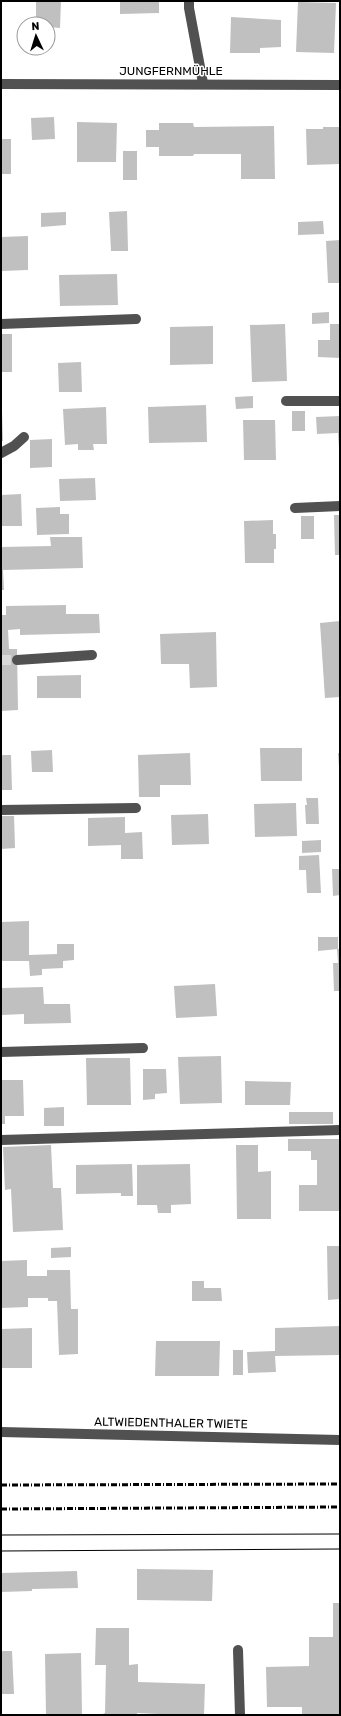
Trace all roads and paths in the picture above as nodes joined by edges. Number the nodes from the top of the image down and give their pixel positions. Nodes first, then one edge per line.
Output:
1 (189, 1) edge
2 (1, 84) edge
3 (203, 84) junction
4 (340, 85) edge
5 (136, 319) dead end
6 (1, 324) edge
7 (286, 401) dead end
8 (340, 401) edge
9 (24, 437) dead end
10 (1, 453) edge
11 (340, 506) edge
12 (295, 508) dead end
13 (92, 655) dead end
14 (17, 660) tunnel mouth
15 (136, 808) dead end
16 (1, 810) edge
17 (143, 1048) dead end
18 (1, 1052) edge
19 (340, 1130) edge
20 (1, 1140) edge
21 (1, 1432) edge
22 (340, 1440) edge
23 (238, 1650) dead end
24 (240, 1715) edge

1 - 3 street
2 - 3 street, JUNGFERNMÜHLE
3 - 4 street, JUNGFERNMÜHLE
5 - 6 street
7 - 8 street
9 - 10 street
11 - 12 street
13 - 14 street
15 - 16 street
17 - 18 street
19 - 20 street
21 - 22 street, ALTWIEDENTHALER TWIETE
23 - 24 street

